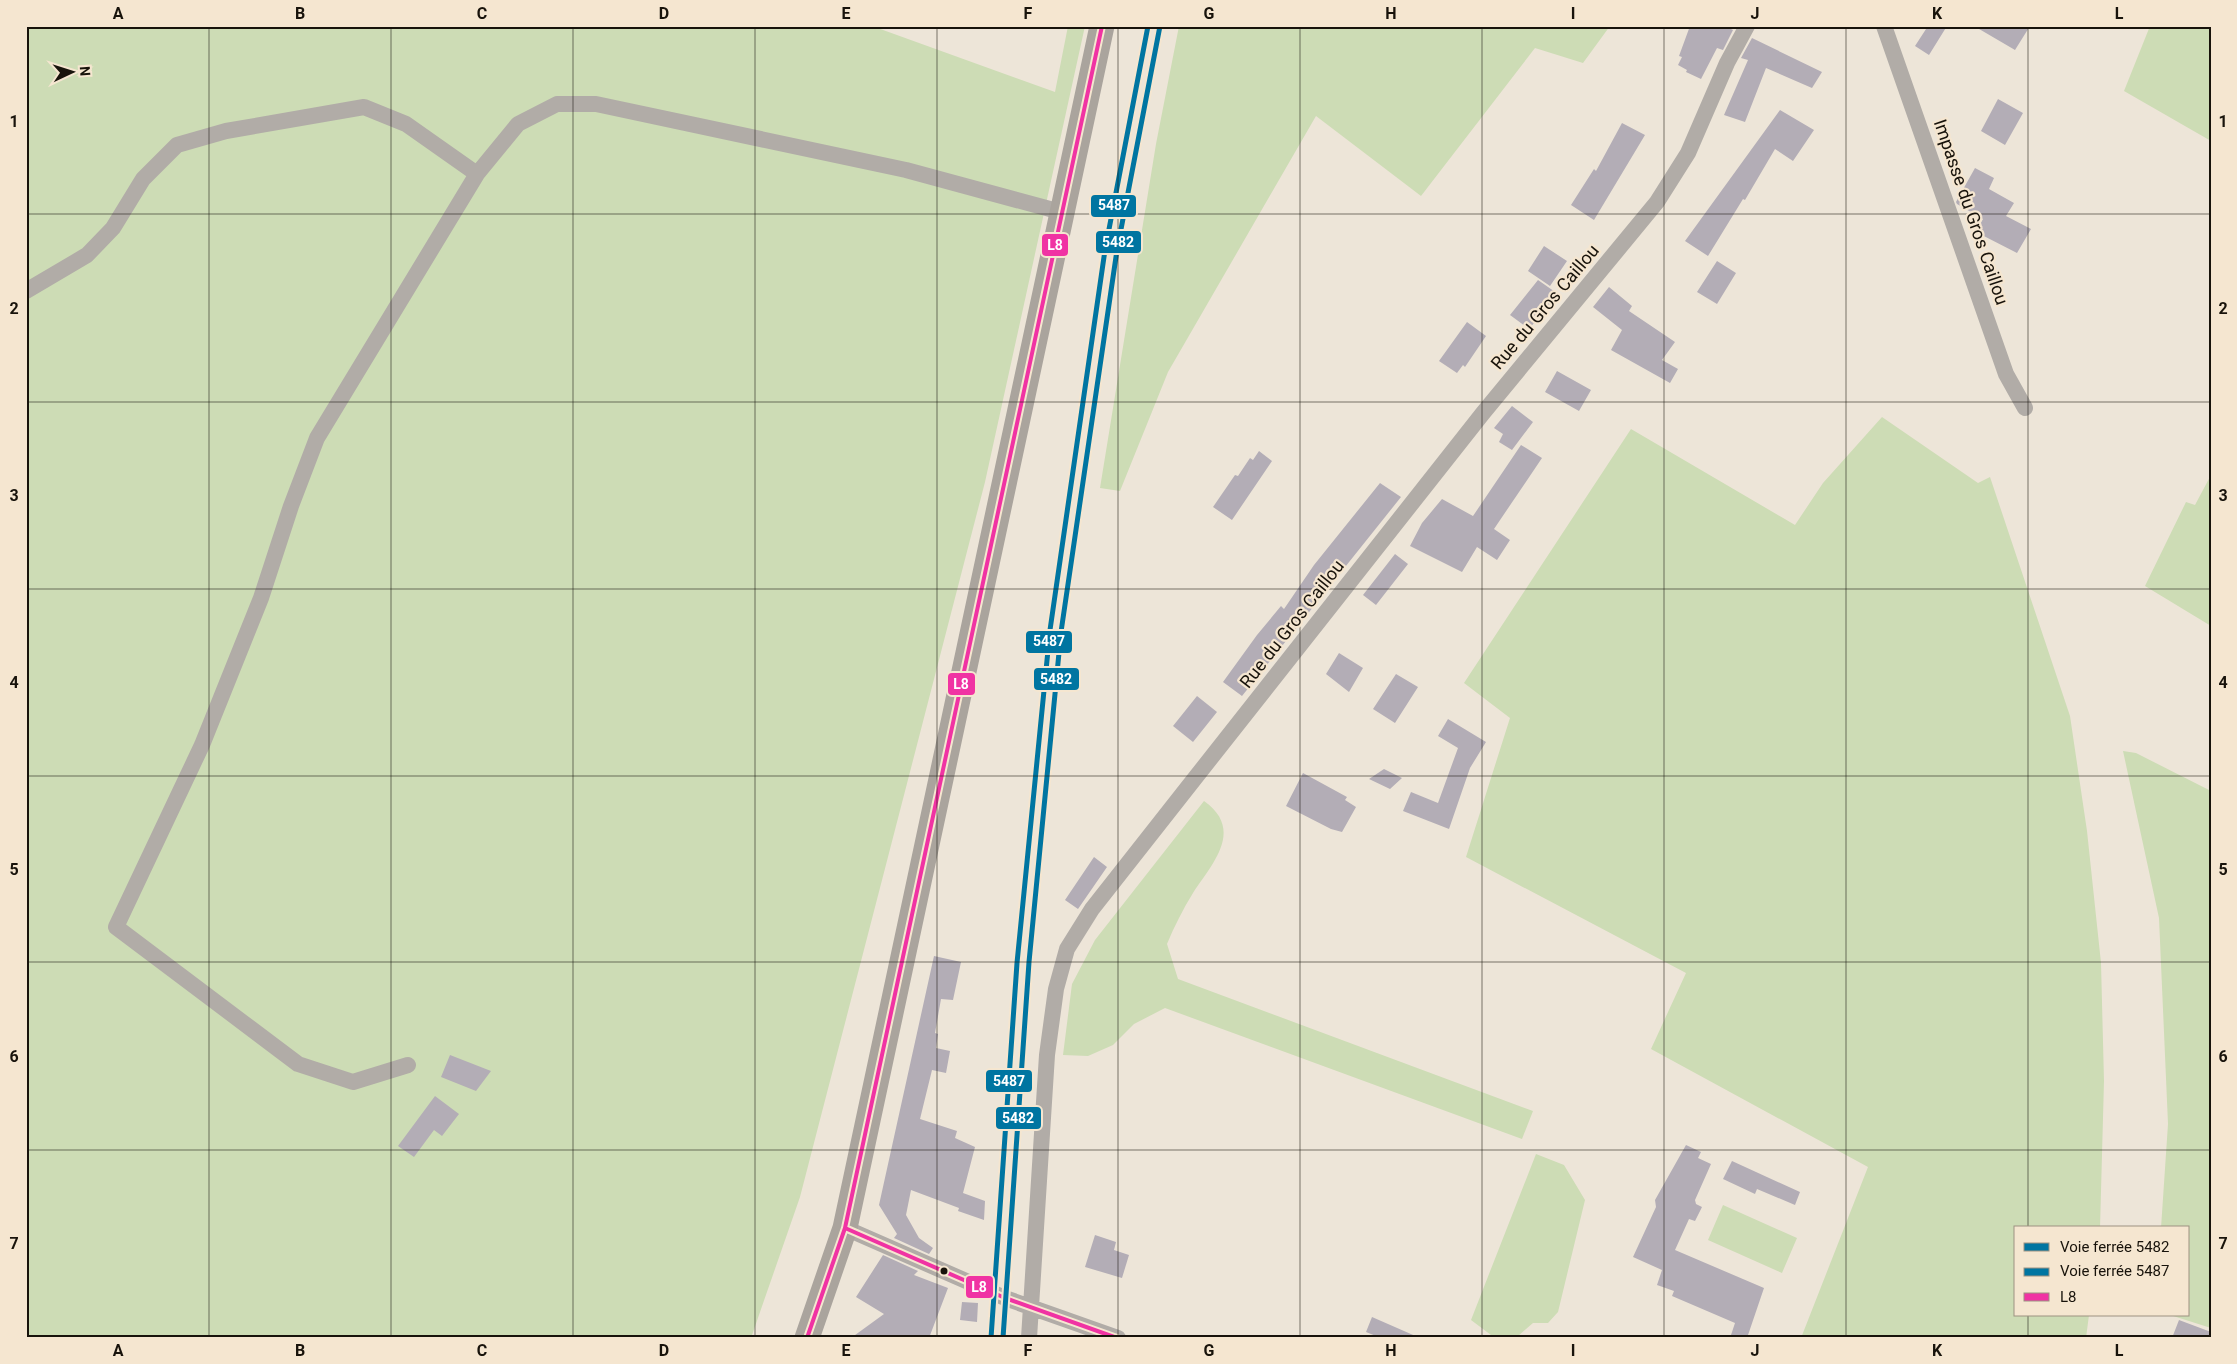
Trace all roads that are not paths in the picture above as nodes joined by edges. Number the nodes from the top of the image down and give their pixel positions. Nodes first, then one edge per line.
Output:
1 (1102, 26) edge
2 (1747, 26) edge
3 (1884, 26) edge
4 (477, 174) junction
5 (1061, 212) junction
6 (26, 291) edge
7 (2025, 408) dead end
8 (408, 1065) dead end
9 (845, 1228) junction
10 (1030, 1307) junction
11 (807, 1338) edge
12 (1029, 1338) edge
13 (1118, 1338) edge

1 - 5 main road
2 - 10 street, Rue du Gros Caillou
3 - 7 street, Impasse du Gros Caillou
4 - 5 street
4 - 6 street
4 - 8 street
5 - 9 main road
9 - 10 street
9 - 11 main road
10 - 12 street, Rue du Gros Caillou
10 - 13 street

